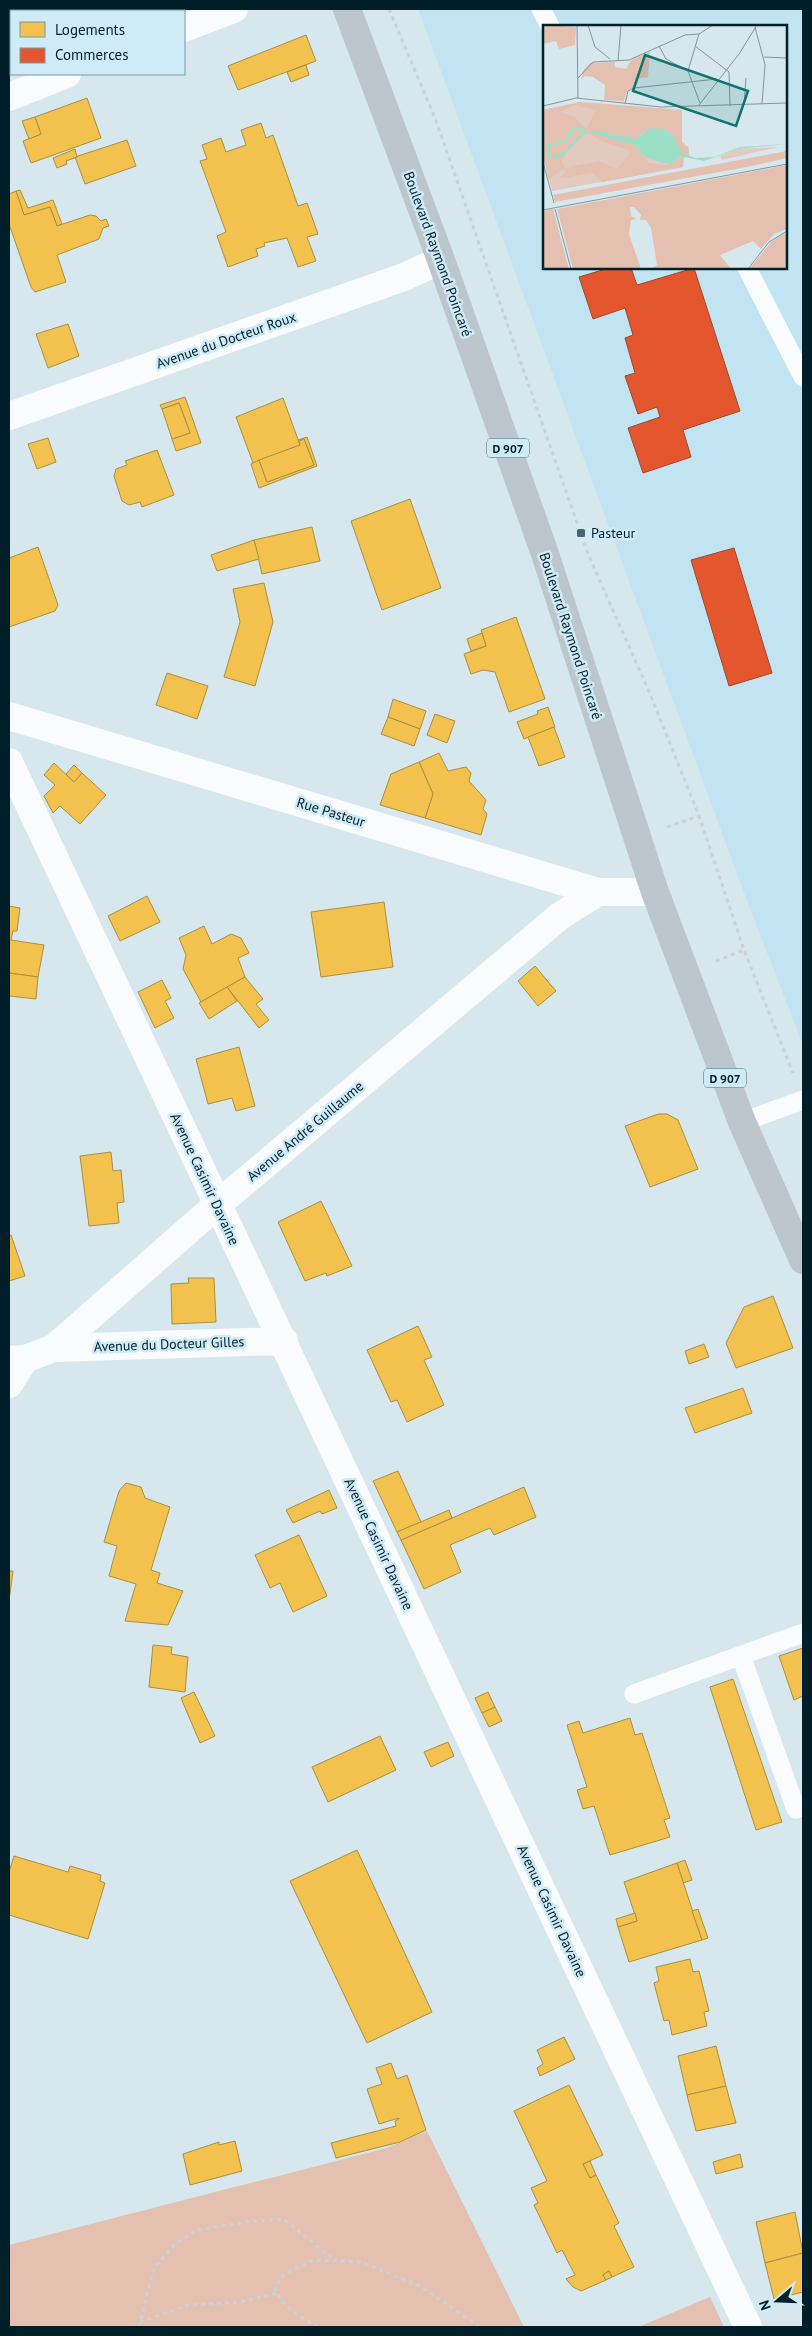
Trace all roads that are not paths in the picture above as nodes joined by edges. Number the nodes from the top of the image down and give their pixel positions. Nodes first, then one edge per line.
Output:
1 (234, 9) edge
2 (347, 9) edge
3 (541, 9) edge
4 (549, 25) edge
5 (185, 28) edge
6 (64, 75) edge
7 (9, 97) edge
8 (441, 260) junction
9 (748, 269) edge
10 (803, 377) edge
11 (9, 416) edge
12 (9, 716) edge
13 (9, 762) edge
14 (598, 892) junction
15 (655, 892) junction
16 (803, 1100) edge
17 (742, 1122) junction
18 (216, 1205) junction
19 (803, 1260) edge
20 (284, 1341) junction
21 (54, 1348) junction
22 (17, 1359) edge
23 (9, 1384) edge
24 (803, 1634) edge
25 (741, 1656) junction
26 (634, 1694) dead end
27 (796, 1809) dead end
28 (748, 2327) edge

1 - 5 street
2 - 8 main road, Boulevard Raymond Poincaré / D 907
3 - 4 lane
6 - 7 street
8 - 11 street, Avenue du Docteur Roux
8 - 15 main road, Boulevard Raymond Poincaré / D 907
9 - 10 lane
12 - 14 street, Rue Pasteur
13 - 18 street, Avenue Casimir Davaine
14 - 15 street, Rue Pasteur
14 - 18 street, Avenue André Guillaume
15 - 17 main road, Boulevard Raymond Poincaré / D 907
16 - 17 lane
17 - 19 main road, Boulevard Raymond Poincaré / D 907
18 - 20 street, Avenue Casimir Davaine
18 - 21 street, Avenue André Guillaume
20 - 21 street, Avenue du Docteur Gilles
20 - 28 street, Avenue Casimir Davaine
21 - 22 street, Avenue André Guillaume
22 - 23 street
24 - 25 lane
25 - 26 lane
25 - 27 lane

